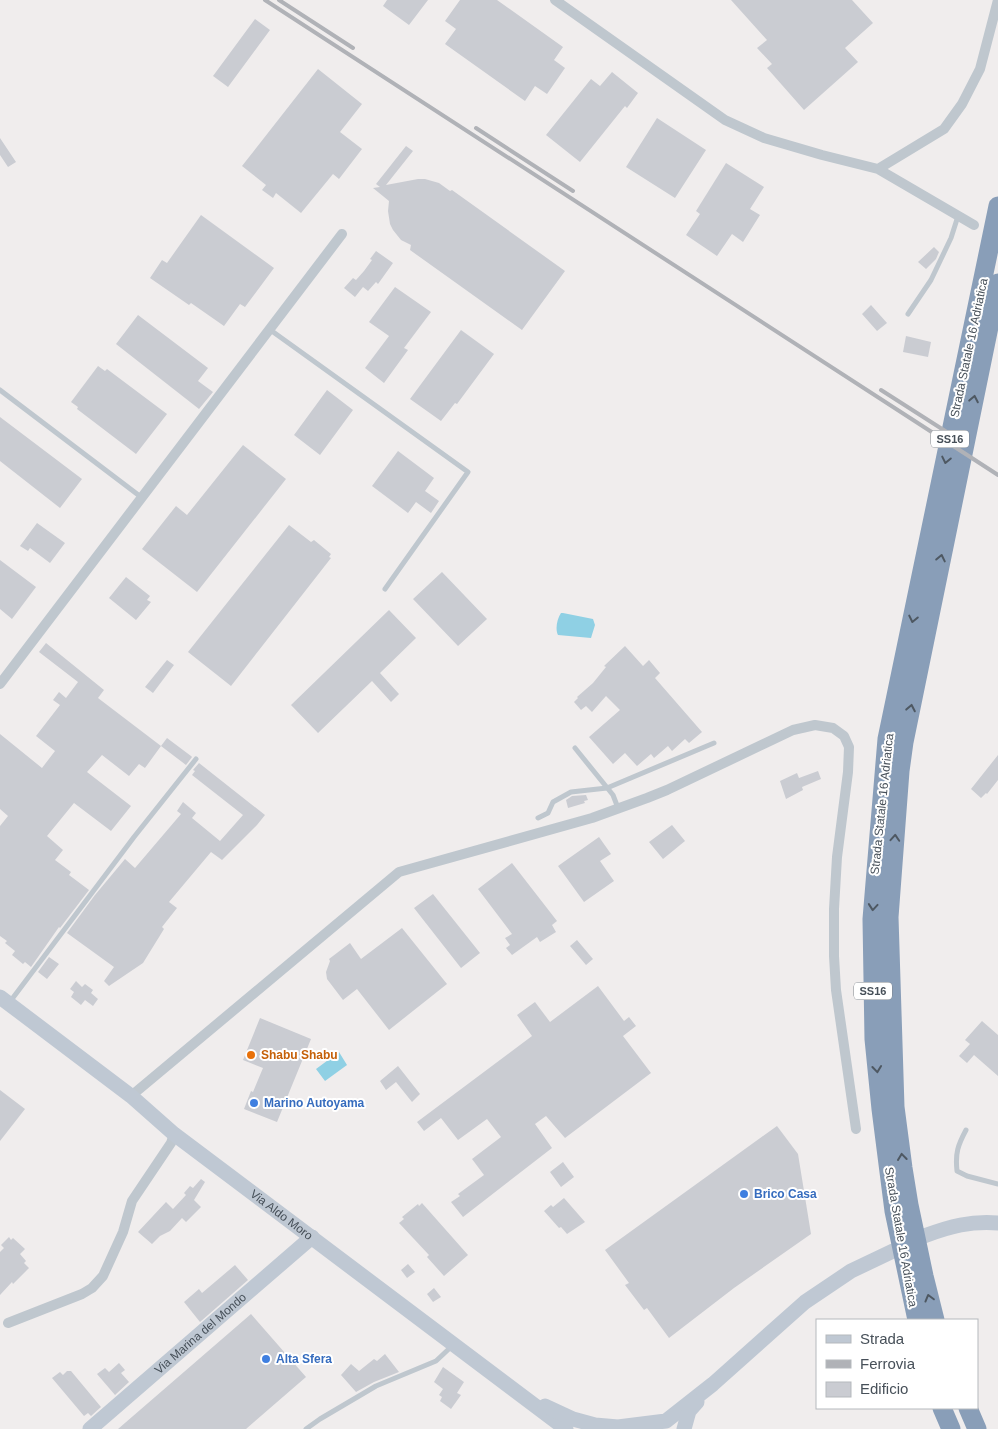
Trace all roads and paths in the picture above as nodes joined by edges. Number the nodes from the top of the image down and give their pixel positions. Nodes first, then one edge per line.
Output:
1 (555, 0) edge
2 (998, 0) edge
3 (878, 169) junction
4 (998, 206) edge
5 (958, 216) junction
6 (974, 226) dead end
7 (342, 234) dead end
8 (998, 283) edge
9 (908, 314) dead end
10 (269, 329) junction
11 (0, 390) edge
12 (141, 498) junction
13 (385, 589) dead end
14 (910, 673) junction
15 (0, 684) edge
16 (714, 743) dead end
17 (575, 748) dead end
18 (196, 759) dead end
19 (607, 788) junction
20 (618, 808) junction
21 (538, 818) dead end
22 (5, 1000) edge
23 (131, 1096) junction
24 (856, 1128) dead end
25 (966, 1130) dead end
26 (174, 1134) junction
27 (998, 1184) edge
28 (998, 1223) edge
29 (924, 1236) dead end
30 (312, 1238) junction
31 (893, 1251) dead end
32 (916, 1279) junction
33 (917, 1319) edge
34 (935, 1319) edge
35 (8, 1323) dead end
36 (454, 1344) junction
37 (713, 1384) junction
38 (524, 1397) junction
39 (936, 1409) edge
40 (942, 1409) edge
41 (961, 1409) edge
42 (968, 1409) edge
43 (689, 1411) junction
44 (665, 1426) edge
45 (90, 1429) edge
46 (306, 1429) edge
47 (566, 1429) edge
48 (684, 1429) edge
49 (940, 1429) edge
50 (951, 1429) edge
51 (968, 1429) edge
52 (977, 1429) edge

1 - 3 street
2 - 3 street
3 - 5 street
4 -> 14 highway, Strada Statale 16 Adriatica / SS16
5 - 6 street
5 - 9 lane
7 - 10 street
14 -> 8 highway, Strada Statale 16 Adriatica / SS16
10 - 12 street
10 - 13 lane
11 - 12 lane
12 - 15 street
14 - 32 highway, Strada Statale 16 Adriatica / SS16
16 - 19 lane
17 - 19 lane
18 - 22 lane
19 - 20 lane
19 - 21 lane
20 - 23 street
20 - 24 street
22 - 23 main road, Via Aldo Moro
23 - 26 main road, Via Aldo Moro
25 - 27 lane
26 - 30 main road, Via Aldo Moro
26 - 35 street
28 - 29 main road
30 - 36 main road, Via Aldo Moro
30 - 45 main road, Via Marina del Mondo
31 - 37 main road
32 - 33 highway, Strada Statale 16 Adriatica / SS16
34 -> 32 highway, Strada Statale 16 Adriatica / SS16
36 - 38 main road, Via Aldo Moro
36 - 46 lane
37 - 43 main road
37 - 44 main road
38 - 44 main road
38 - 47 main road, Via Aldo Moro
39 - 49 highway
40 - 50 highway
41 - 51 highway
42 - 52 highway
43 - 44 main road
43 - 48 main road

